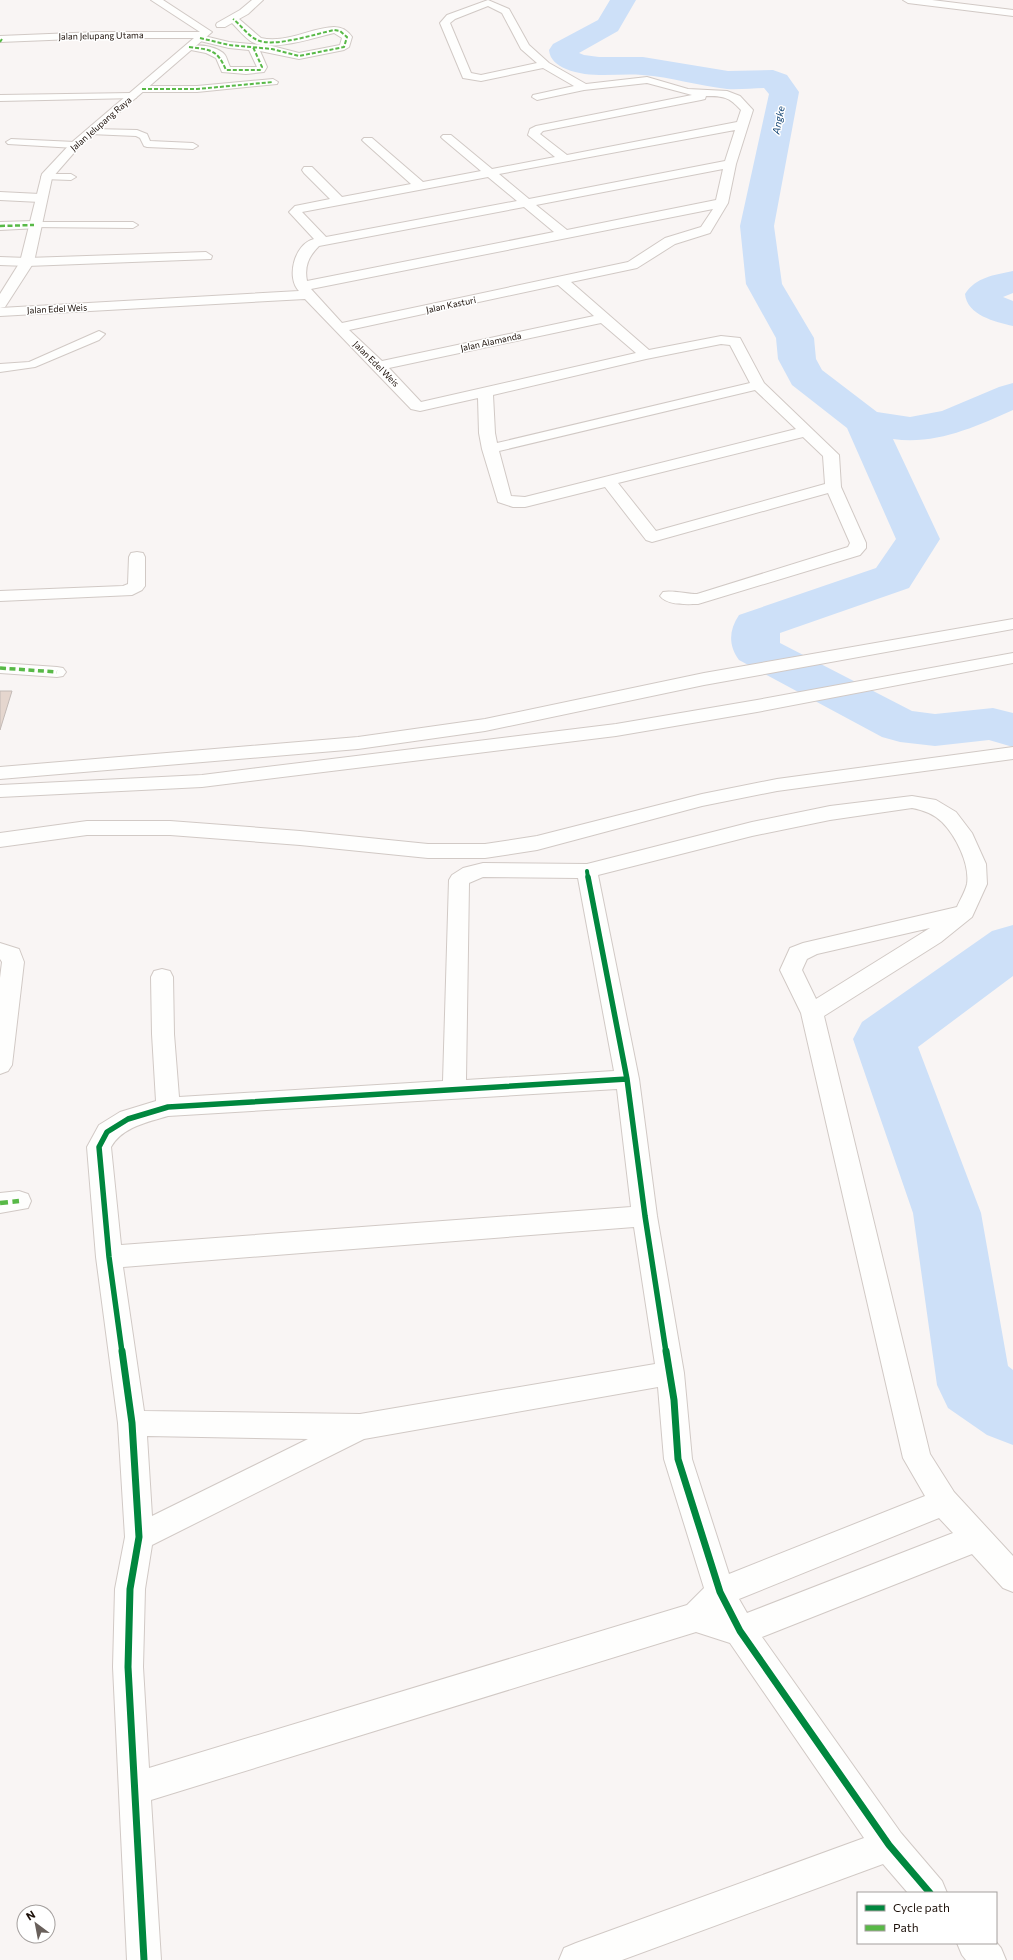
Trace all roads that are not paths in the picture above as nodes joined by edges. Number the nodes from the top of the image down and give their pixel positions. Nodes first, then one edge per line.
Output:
1 (156, 0) edge
2 (258, 0) edge
3 (908, 0) edge
4 (1013, 13) edge
5 (233, 19) junction
6 (203, 35) junction
7 (1, 40) edge
8 (189, 47) junction
9 (253, 47) junction
10 (545, 65) junction
11 (273, 82) dead end
12 (584, 87) junction
13 (137, 93) junction
14 (722, 93) junction
15 (538, 97) dead end
16 (0, 98) edge
17 (742, 125) junction
18 (93, 132) junction
19 (447, 137) dead end
20 (368, 140) dead end
21 (11, 142) dead end
22 (75, 146) junction
23 (194, 146) dead end
24 (564, 158) junction
25 (730, 164) junction
26 (308, 170) dead end
27 (490, 171) junction
28 (46, 177) junction
29 (71, 177) dead end
30 (419, 185) junction
31 (0, 196) edge
32 (40, 198) junction
33 (338, 200) junction
34 (722, 203) junction
35 (526, 204) junction
36 (34, 225) junction
37 (134, 225) dead end
38 (0, 226) edge
39 (564, 234) junction
40 (323, 241) junction
41 (206, 256) dead end
42 (0, 261) edge
43 (27, 262) junction
44 (562, 281) junction
45 (305, 291) junction
46 (0, 304) edge
47 (0, 312) edge
48 (604, 318) junction
49 (339, 328) junction
50 (99, 334) dead end
51 (646, 355) junction
52 (379, 366) junction
53 (0, 368) edge
54 (758, 385) junction
55 (484, 392) junction
56 (807, 431) junction
57 (490, 448) junction
58 (609, 482) junction
59 (833, 487) junction
60 (137, 557) dead end
61 (0, 596) edge
62 (669, 596) dead end
63 (1013, 624) edge
64 (1013, 658) edge
65 (0, 668) edge
66 (57, 672) dead end
67 (1013, 753) edge
68 (0, 773) edge
69 (0, 791) edge
70 (0, 840) edge
71 (587, 871) junction
72 (965, 912) junction
73 (0, 951) edge
74 (162, 977) dead end
75 (812, 1013) junction
76 (2, 1022) edge
77 (0, 1065) edge
78 (627, 1079) junction
79 (454, 1090) junction
80 (168, 1107) junction
81 (645, 1216) junction
82 (109, 1257) junction
83 (671, 1373) junction
84 (132, 1423) junction
85 (360, 1427) junction
86 (944, 1502) junction
87 (139, 1538) junction
88 (977, 1538) junction
89 (1013, 1578) edge
90 (720, 1592) junction
91 (696, 1617) junction
92 (740, 1631) junction
93 (134, 1789) junction
94 (888, 1846) junction
95 (929, 1892) edge
96 (975, 1944) edge
97 (144, 1960) edge
98 (576, 1960) edge
99 (989, 1960) edge

1 - 6 main road
2 - 5 main road, Jalan Jelupang Raya
3 - 4 main road
5 - 6 main road, Jalan Jelupang Raya
5 - 9 main road
6 - 7 main road, Jalan Jelupang Utama
6 - 8 main road, Jalan Jelupang Raya
6 - 9 main road
8 - 9 main road
8 - 13 main road, Jalan Jelupang Raya
10 - 10 main road
10 - 12 main road
11 - 13 main road
12 - 14 main road
12 - 15 main road
13 - 16 main road
13 - 18 main road, Jalan Jelupang Raya
14 - 17 main road, Jalan Kasturi
14 - 24 main road
17 - 24 main road
17 - 25 main road, Jalan Kasturi
18 - 22 main road, Jalan Jelupang Raya
18 - 23 lane
19 - 27 main road
20 - 30 main road
21 - 22 lane
22 - 28 main road, Jalan Jelupang Raya
24 - 27 main road
25 - 34 main road, Jalan Kasturi
25 - 35 main road
26 - 33 main road
27 - 30 main road
27 - 35 main road
28 - 29 lane
28 - 32 main road, Jalan Jelupang Raya
30 - 33 main road
31 - 32 main road
32 - 36 main road, Jalan Jelupang Raya
33 - 40 main road
34 - 39 main road
34 - 44 main road, Jalan Kasturi
35 - 39 main road
35 - 40 main road
36 - 37 lane
36 - 38 main road
36 - 43 main road, Jalan Jelupang Raya
39 - 45 main road
40 - 45 main road
41 - 43 main road
42 - 43 main road
43 - 46 main road, Jalan Jelupang Raya
44 - 48 main road
44 - 49 main road, Jalan Kasturi
45 - 47 main road, Jalan Edel Weis
45 - 49 main road, Jalan Edel Weis
48 - 51 main road
48 - 52 main road, Jalan Alamanda
49 - 52 main road, Jalan Edel Weis
50 - 53 lane
51 - 54 main road, Jalan Edel Weis
51 - 55 main road, Jalan Edel Weis
52 - 55 main road, Jalan Edel Weis
54 - 56 main road
54 - 57 main road
55 - 57 main road
56 - 58 main road
56 - 59 main road
57 - 58 main road
58 - 59 main road
59 - 62 main road
60 - 61 main road
63 - 68 main road
64 - 69 main road
65 - 66 main road
67 - 70 main road
71 - 72 main road
71 - 78 main road
71 - 79 main road
72 - 75 main road
72 - 75 main road
73 - 76 main road
74 - 80 main road
75 - 86 main road
76 - 77 main road
78 - 79 main road
78 - 81 main road
79 - 80 main road
80 - 82 main road
81 - 82 main road
81 - 83 main road
82 - 84 main road
83 - 85 main road
83 - 90 main road
84 - 85 main road
84 - 87 main road
85 - 87 main road
86 - 88 main road
86 - 90 main road
87 - 93 main road
88 - 89 main road
88 - 92 main road
90 - 91 main road
90 - 92 main road
91 - 92 main road
91 - 93 main road
92 - 94 main road
93 - 97 main road
94 - 95 main road
94 - 98 main road
96 - 99 main road

